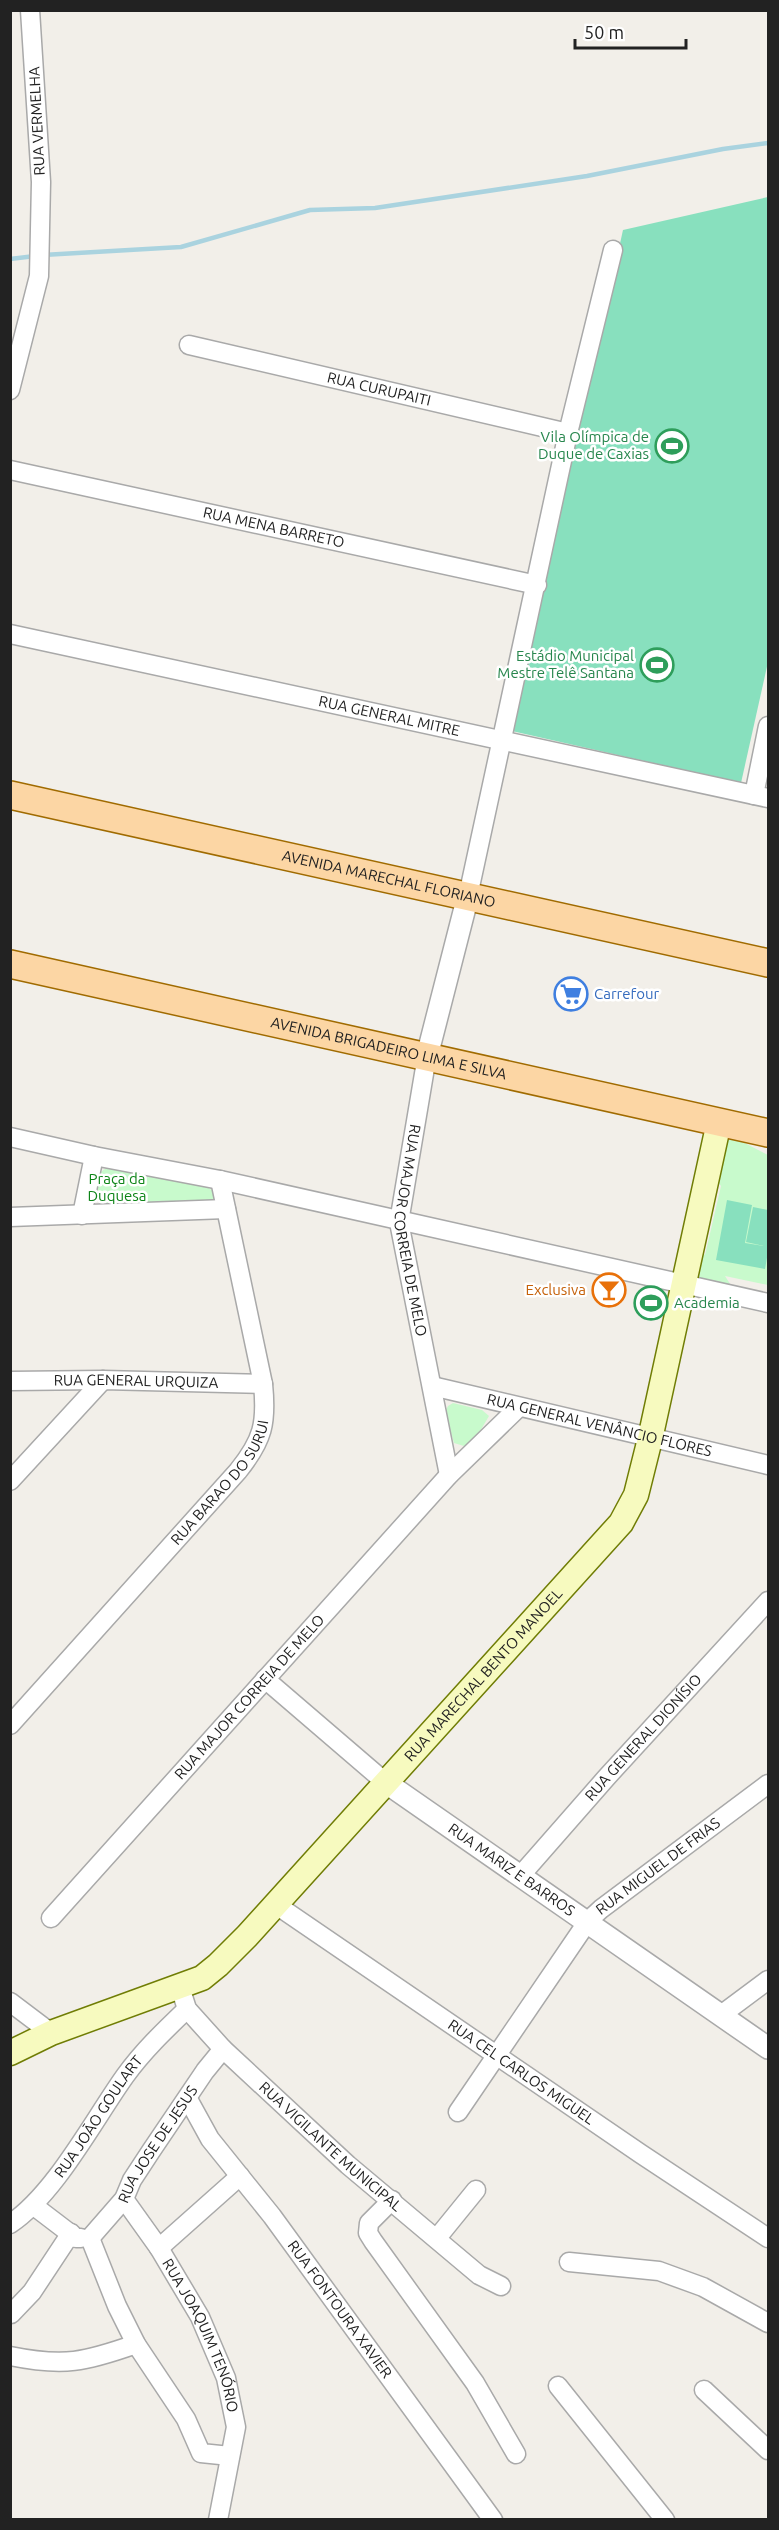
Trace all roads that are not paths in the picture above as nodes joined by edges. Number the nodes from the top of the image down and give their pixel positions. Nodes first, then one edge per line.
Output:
1 (30, 10) edge
2 (613, 250) dead end
3 (189, 345) dead end
4 (10, 390) edge
5 (568, 433) junction
6 (10, 470) edge
7 (537, 585) junction
8 (10, 634) edge
9 (768, 726) edge
10 (503, 741) junction
11 (10, 795) edge
12 (761, 796) edge
13 (468, 896) junction
14 (768, 963) edge
15 (10, 964) edge
16 (427, 1056) junction
17 (719, 1122) junction
18 (768, 1133) edge
19 (10, 1137) edge
20 (94, 1156) junction
21 (220, 1180) junction
22 (226, 1209) junction
23 (82, 1215) junction
24 (10, 1217) edge
25 (399, 1222) junction
26 (684, 1284) junction
27 (768, 1303) edge
28 (103, 1380) junction
29 (10, 1381) edge
30 (263, 1384) junction
31 (432, 1386) junction
32 (518, 1408) junction
33 (651, 1439) junction
34 (768, 1465) edge
35 (449, 1476) junction
36 (10, 1481) edge
37 (768, 1601) edge
38 (265, 1679) junction
39 (10, 1725) edge
40 (385, 1782) junction
41 (768, 1784) edge
42 (521, 1875) junction
43 (275, 1904) junction
44 (51, 1918) dead end
45 (588, 1921) junction
46 (768, 1980) edge
47 (183, 1998) junction
48 (10, 2002) edge
49 (721, 2015) junction
50 (51, 2033) junction
51 (768, 2048) edge
52 (223, 2049) junction
53 (10, 2053) edge
54 (497, 2055) junction
55 (188, 2099) junction
56 (458, 2112) dead end
57 (240, 2176) junction
58 (476, 2190) dead end
59 (124, 2199) junction
60 (392, 2200) junction
61 (34, 2206) junction
62 (10, 2224) edge
63 (71, 2233) junction
64 (90, 2238) junction
65 (436, 2238) junction
66 (768, 2238) edge
67 (159, 2248) junction
68 (569, 2262) dead end
69 (501, 2286) dead end
70 (11, 2314) edge
71 (768, 2323) edge
72 (135, 2344) junction
73 (10, 2356) edge
74 (558, 2386) dead end
75 (704, 2390) dead end
76 (768, 2450) edge
77 (516, 2454) dead end
78 (230, 2456) junction
79 (218, 2520) edge
80 (492, 2520) edge
81 (665, 2520) edge

1 - 4 street, RUA VERMELHA
2 - 5 street, RUA MAJOR CORREIA DE MELO
3 - 5 street, RUA CURUPAITI
5 - 7 street, RUA MAJOR CORREIA DE MELO
6 - 7 street, RUA MENA BARRETO
7 - 10 street, RUA MAJOR CORREIA DE MELO
8 - 10 street, RUA GENERAL MITRE
9 - 12 street
10 - 12 street, RUA GENERAL MITRE
10 - 13 street, RUA MAJOR CORREIA DE MELO
11 - 13 main road, AVENIDA MARECHAL FLORIANO
13 - 14 main road, AVENIDA MARECHAL FLORIANO
13 - 16 street, RUA MAJOR CORREIA DE MELO
15 - 16 main road, AVENIDA BRIGADEIRO LIMA E SILVA
16 - 17 main road, AVENIDA BRIGADEIRO LIMA E SILVA
16 - 25 street, RUA MAJOR CORREIA DE MELO
17 - 18 main road, AVENIDA BRIGADEIRO LIMA E SILVA
17 - 26 main road, RUA MARECHAL BENTO MANOEL
19 - 20 street
20 - 21 street
20 - 23 street
21 - 22 street, RUA BARAO DO SURUI
21 - 25 street
22 - 23 street
22 - 30 street, RUA BARAO DO SURUI
23 - 24 street
25 - 26 street
25 - 31 street, RUA MAJOR CORREIA DE MELO
26 - 27 street
26 - 33 main road, RUA MARECHAL BENTO MANOEL
28 - 29 street, RUA GENERAL URQUIZA
28 - 30 street, RUA GENERAL URQUIZA
28 - 36 street
30 - 39 street, RUA BARAO DO SURUI
31 - 32 street, RUA GENERAL VENÂNCIO FLORES
31 - 35 street, RUA MAJOR CORREIA DE MELO
32 - 33 street, RUA GENERAL VENÂNCIO FLORES
32 - 35 street, RUA MAJOR CORREIA DE MELO
33 - 34 street, RUA GENERAL VENÂNCIO FLORES
33 - 40 main road, RUA MARECHAL BENTO MANOEL
35 - 38 street, RUA MAJOR CORREIA DE MELO
37 - 42 street, RUA GENERAL DIONÍSIO
38 - 40 street, RUA MARIZ E BARROS
38 - 44 street, RUA MAJOR CORREIA DE MELO
40 - 42 street, RUA MARIZ E BARROS
40 - 43 main road, RUA MARECHAL BENTO MANOEL
41 - 45 street, RUA MIGUEL DE FRIAS
42 - 45 street, RUA MARIZ E BARROS
43 - 47 main road, RUA MARECHAL BENTO MANOEL
43 - 54 street, RUA CEL CARLOS MIGUEL
45 - 49 street, RUA MARIZ E BARROS
45 - 54 street, RUA MIGUEL DE FRIAS
46 - 49 street
47 - 50 main road, RUA MARECHAL BENTO MANOEL
47 - 52 street, RUA VIGILANTE MUNICIPAL
47 - 61 street, RUA JOĀO GOULART
48 - 50 street
49 - 51 street, RUA MARIZ E BARROS
50 - 53 main road, RUA MARECHAL BENTO MANOEL
52 - 55 street, RUA JOSE DE JESUS
52 - 60 street, RUA VIGILANTE MUNICIPAL
54 - 56 street, RUA MIGUEL DE FRIAS
54 - 66 street, RUA CEL CARLOS MIGUEL
55 - 57 street, RUA FONTOURA XAVIER
55 - 59 street, RUA JOSE DE JESUS
57 - 67 street
57 - 80 street, RUA FONTOURA XAVIER
58 - 65 street
59 - 64 street, RUA JOSE DE JESUS
59 - 67 street, RUA JOAQUIM TENÓRIO
60 - 65 street, RUA VIGILANTE MUNICIPAL
60 - 77 street
61 - 62 street, RUA JOĀO GOULART
61 - 63 street
63 - 64 street
63 - 70 street
64 - 72 street
65 - 69 street, RUA VIGILANTE MUNICIPAL
67 - 78 street, RUA JOAQUIM TENÓRIO
68 - 71 street
72 - 73 street
72 - 78 street
74 - 81 street
75 - 76 street
78 - 79 street, RUA JOAQUIM TENÓRIO

